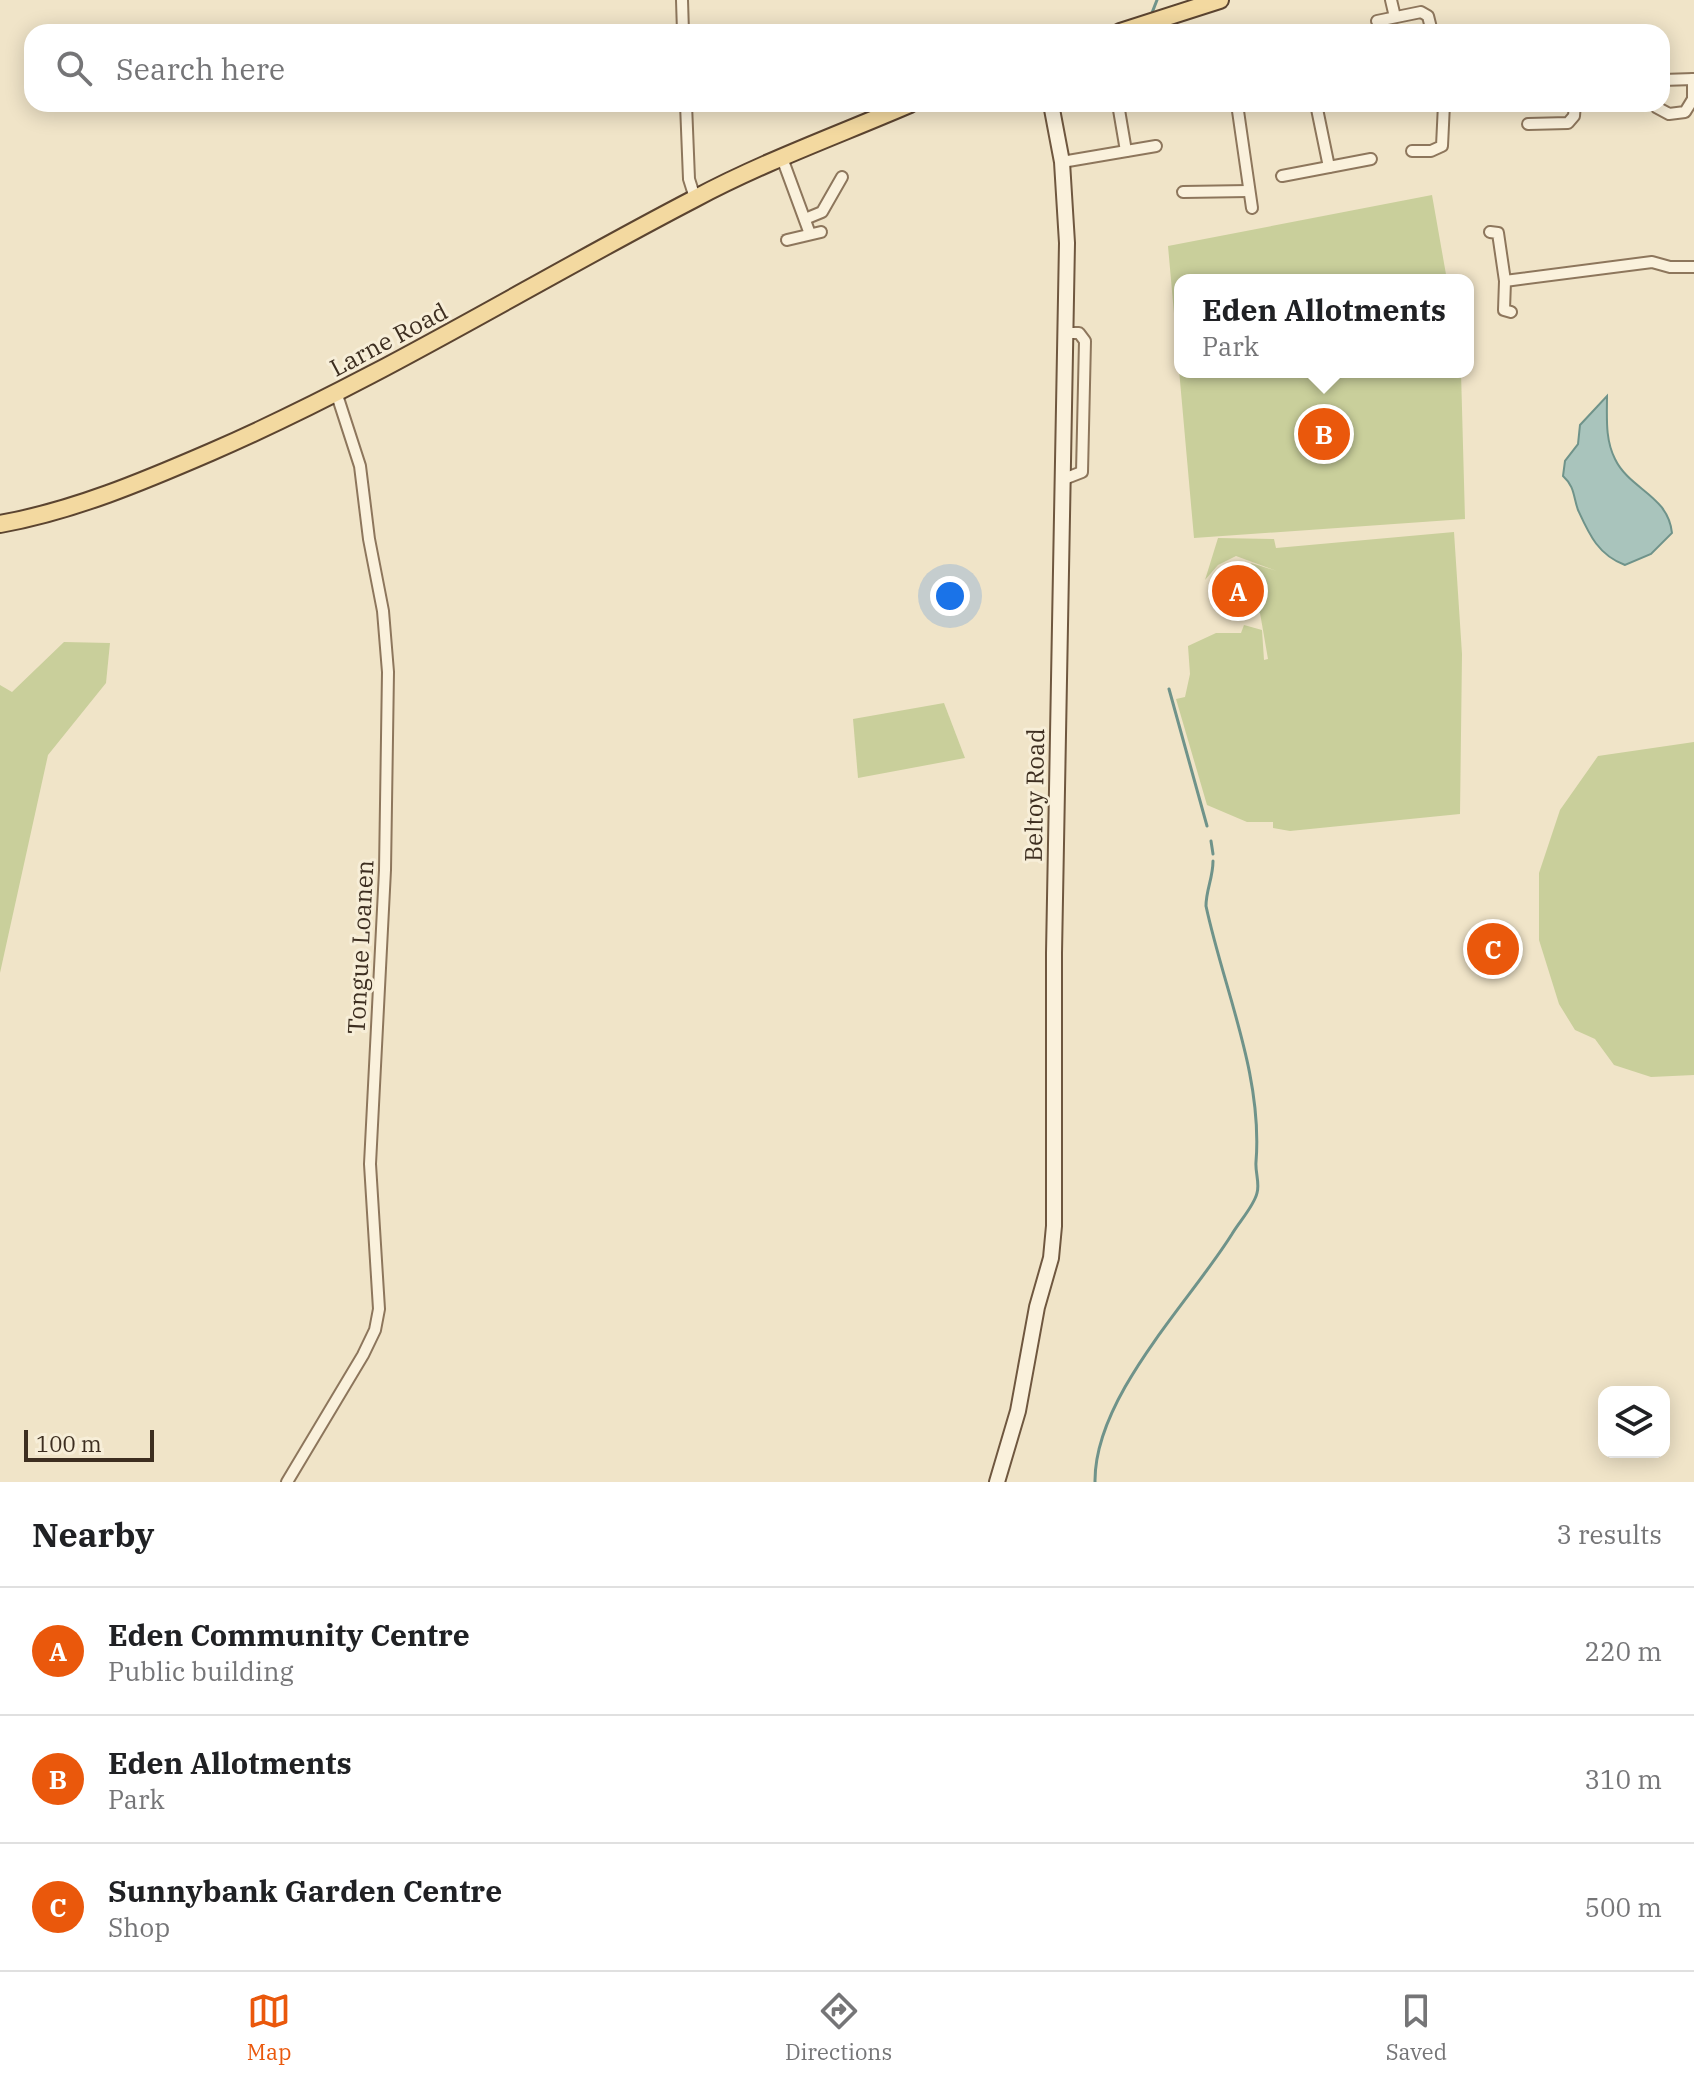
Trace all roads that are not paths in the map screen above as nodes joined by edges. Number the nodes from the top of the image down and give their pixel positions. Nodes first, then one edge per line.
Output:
1 (682, 0) edge
2 (1220, 0) edge
3 (1391, 0) edge
4 (1395, 17) junction
5 (1377, 21) dead end
6 (683, 24) edge
7 (1170, 24) edge
8 (1429, 24) edge
9 (1694, 79) edge
10 (1670, 80) edge
11 (686, 112) edge
12 (891, 112) edge
13 (1053, 112) edge
14 (1119, 112) edge
15 (1238, 112) edge
16 (1318, 112) edge
17 (1444, 112) edge
18 (1574, 112) edge
19 (1665, 112) edge
20 (1528, 124) dead end
21 (1156, 146) dead end
22 (1126, 151) junction
23 (1412, 151) dead end
24 (782, 158) junction
25 (1371, 159) dead end
26 (1062, 162) junction
27 (1329, 167) junction
28 (1282, 176) dead end
29 (842, 177) dead end
30 (1249, 191) junction
31 (1183, 192) dead end
32 (695, 198) junction
33 (1252, 208) dead end
34 (805, 219) junction
35 (1498, 231) dead end
36 (787, 240) dead end
37 (1694, 267) edge
38 (1505, 281) junction
39 (1504, 311) dead end
40 (337, 395) junction
41 (0, 524) edge
42 (287, 1482) edge
43 (997, 1482) edge

1 - 6 street
2 - 7 main road
3 - 4 street
4 - 5 street
4 - 8 street
9 - 10 street
9 - 19 street
11 - 32 street
12 - 24 main road, Larne Road
13 - 26 main road, Beltoy Road
14 - 22 street
15 - 30 street
16 - 27 street
17 - 23 street
18 - 20 street
21 - 22 street
22 - 26 street
24 - 32 main road, Larne Road
24 - 34 street
25 - 27 street
26 - 43 main road, Beltoy Road
27 - 28 street
29 - 34 street
30 - 31 street
30 - 33 street
32 - 40 main road, Larne Road
34 - 36 street
35 - 38 street
37 - 38 street
38 - 39 street
40 - 41 main road, Larne Road
40 - 42 street, Tongue Loanen

